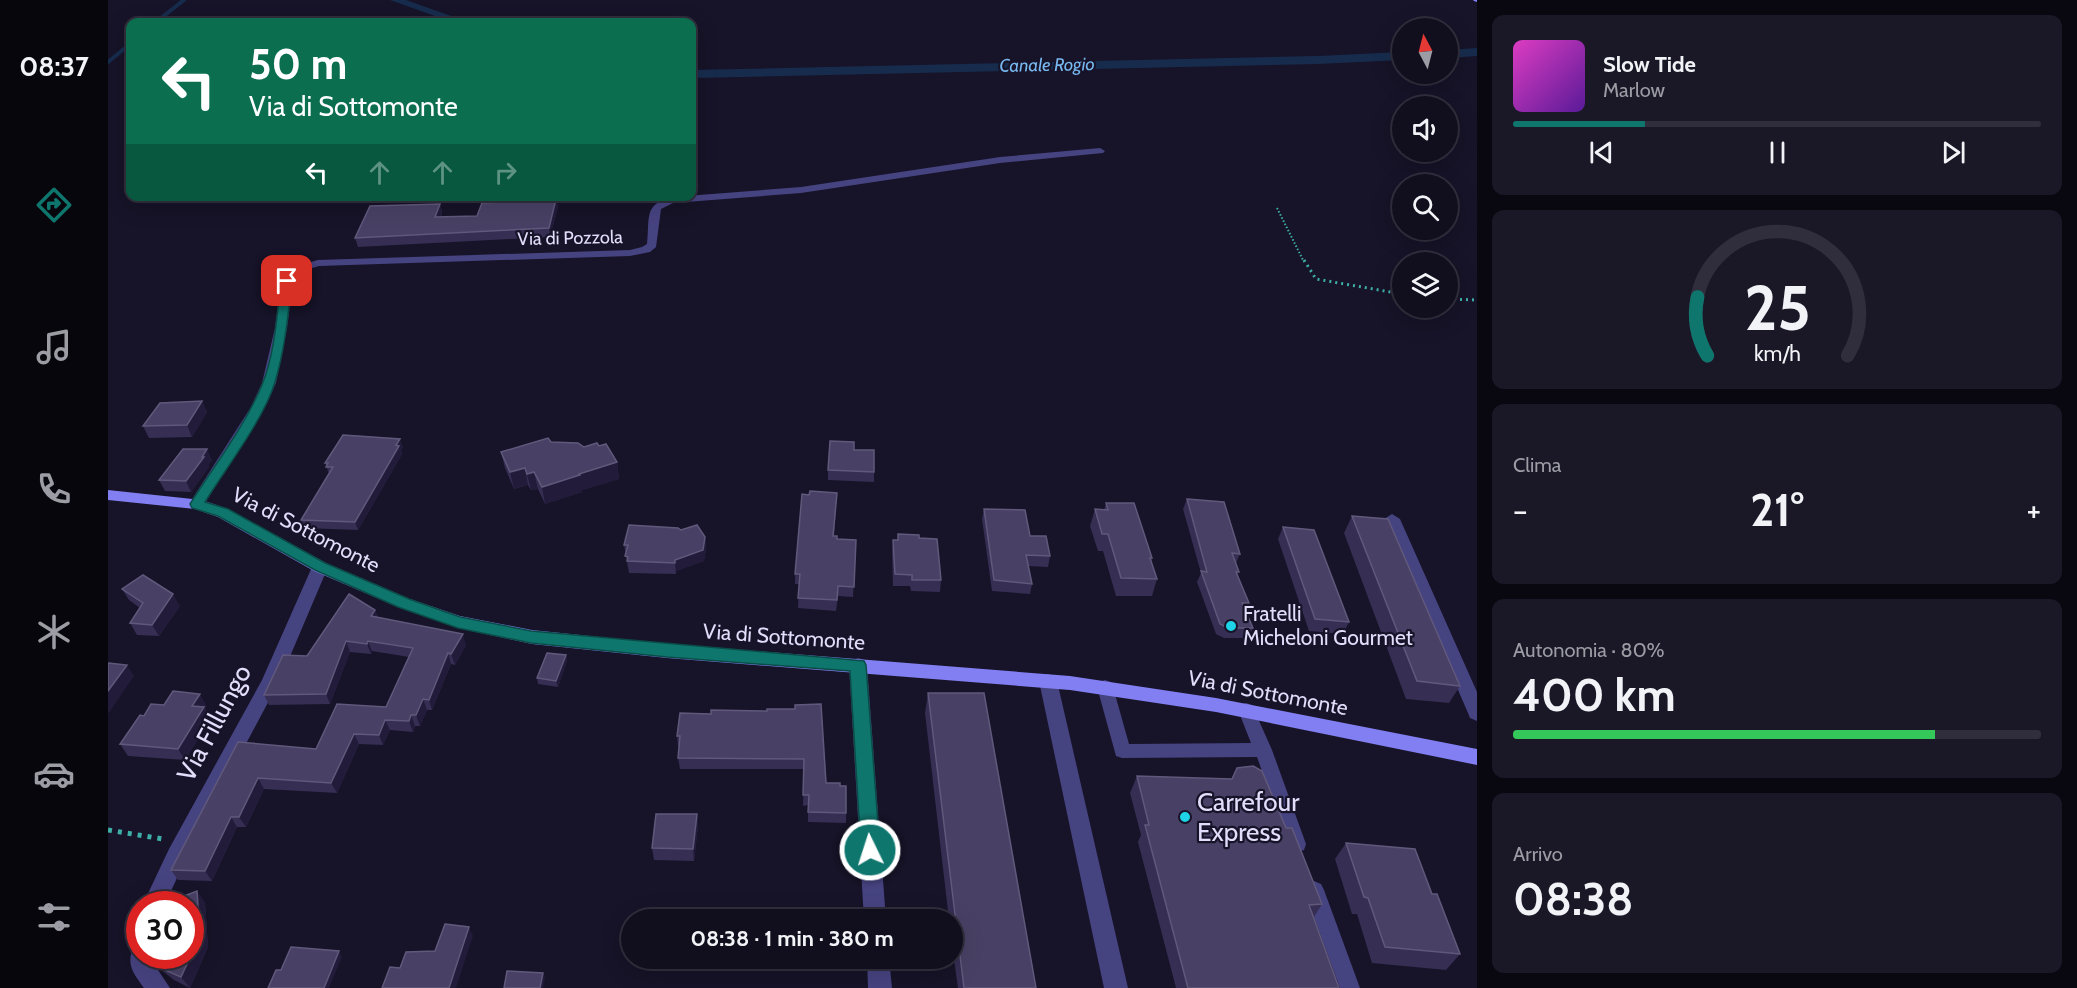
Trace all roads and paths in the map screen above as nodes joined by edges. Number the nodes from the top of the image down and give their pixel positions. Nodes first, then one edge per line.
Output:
1 (1100, 151) dead end
2 (696, 198) edge
3 (669, 201) edge
4 (1277, 208) dead end
5 (1392, 292) edge
6 (1458, 299) edge
7 (1477, 300) edge
8 (108, 495) edge
9 (197, 504) junction
10 (1392, 519) dead end
11 (320, 567) junction
12 (858, 665) junction
13 (1048, 681) junction
14 (1105, 687) junction
15 (1246, 710) junction
16 (1477, 712) edge
17 (1263, 750) junction
18 (1477, 757) edge
19 (108, 830) edge
20 (182, 843) junction
21 (160, 891) edge
22 (874, 909) edge
23 (144, 969) edge
24 (879, 969) edge
25 (158, 988) edge
26 (880, 988) edge
27 (1116, 988) edge
28 (1350, 988) edge

1 - 2 street, Via di Pozzola
3 - 9 street, Via di Pozzola
4 - 5 path
6 - 7 path
8 - 9 main road, Via di Sottomonte
9 - 11 main road, Via di Sottomonte
10 - 16 street
11 - 12 main road, Via di Sottomonte
11 - 20 street, Via Fillungo
12 - 13 main road, Via di Sottomonte
12 - 22 street
13 - 14 main road, Via di Sottomonte
13 - 27 street
14 - 15 main road, Via di Sottomonte
14 - 17 lane
15 - 17 lane
15 - 18 main road, Via di Sottomonte
17 - 28 lane
19 - 20 path
20 - 21 street, Via Fillungo
23 - 25 street
24 - 26 street

